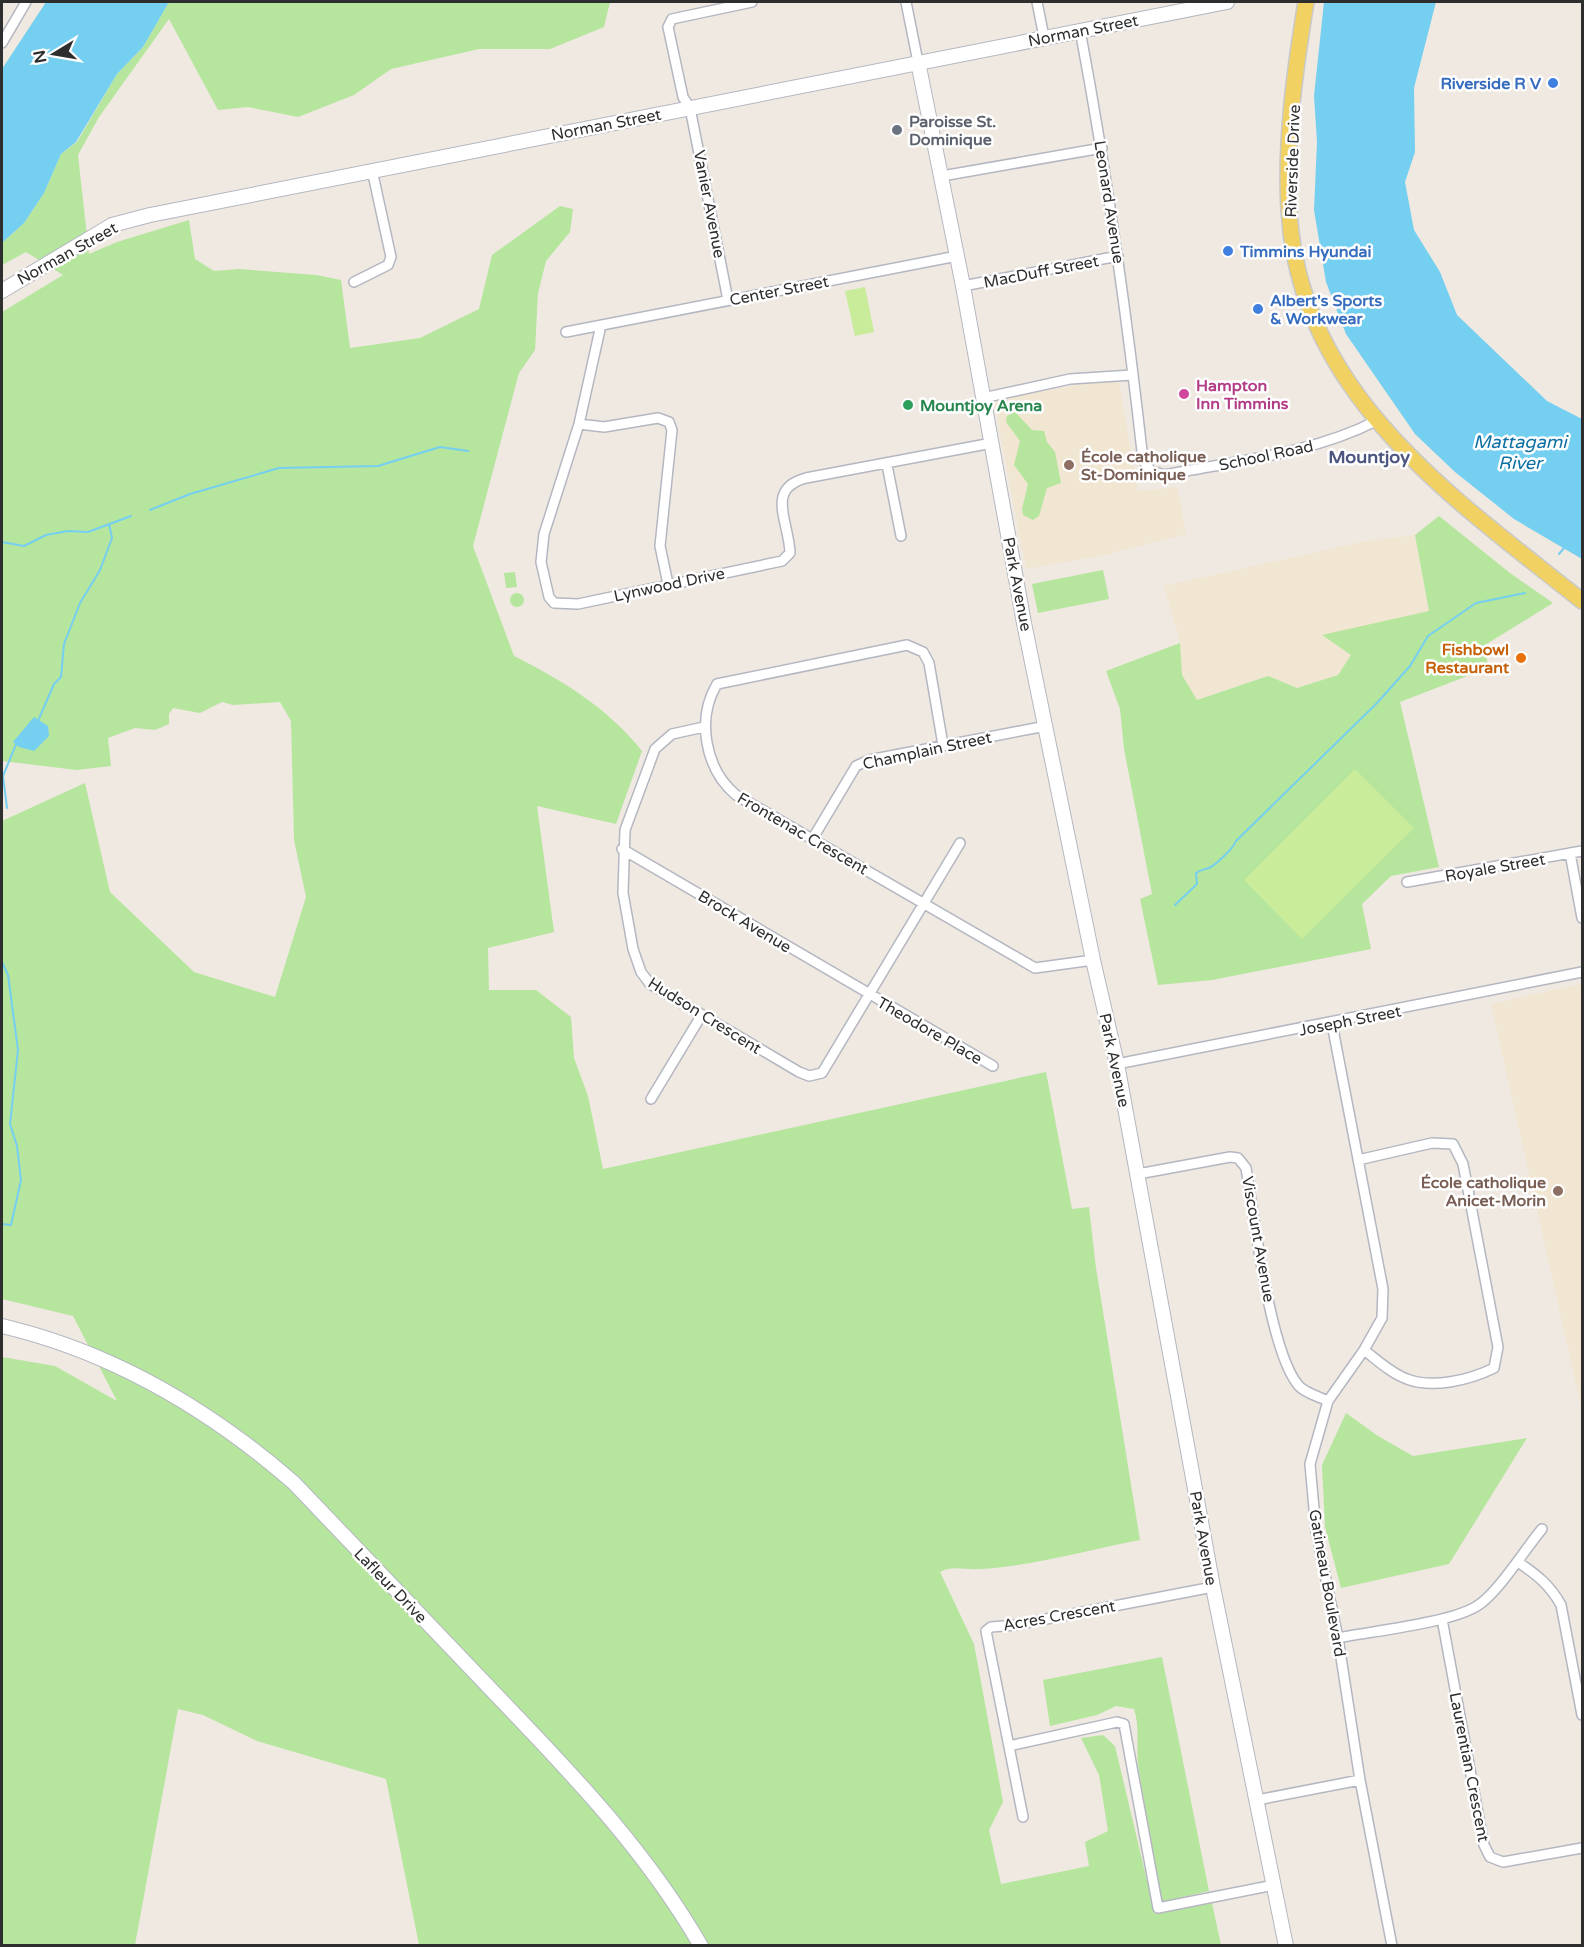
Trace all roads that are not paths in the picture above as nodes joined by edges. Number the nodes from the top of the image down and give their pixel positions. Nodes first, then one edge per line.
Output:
1 (26, 2) edge
2 (752, 2) edge
3 (906, 2) edge
4 (1037, 2) edge
5 (1227, 2) edge
6 (1306, 2) edge
7 (1189, 5) edge
8 (1080, 30) junction
9 (1044, 37) junction
10 (2, 43) edge
11 (918, 62) junction
12 (690, 108) junction
13 (1102, 148) junction
14 (372, 170) junction
15 (942, 176) junction
16 (957, 256) junction
17 (1118, 256) junction
18 (354, 282) dead end
19 (963, 286) junction
20 (2, 291) edge
21 (728, 300) junction
22 (601, 325) junction
23 (566, 332) dead end
24 (1132, 375) junction
25 (983, 398) junction
26 (1376, 421) junction
27 (579, 424) junction
28 (992, 443) junction
29 (887, 465) junction
30 (901, 536) dead end
31 (668, 584) junction
32 (1582, 602) edge
33 (1046, 726) junction
34 (704, 727) junction
35 (943, 745) junction
36 (813, 838) junction
37 (960, 843) dead end
38 (622, 849) junction
39 (1582, 850) edge
40 (1570, 853) junction
41 (1407, 882) dead end
42 (922, 905) junction
43 (1582, 918) edge
44 (1093, 960) junction
45 (1582, 972) edge
46 (868, 994) junction
47 (701, 1016) junction
48 (1332, 1024) junction
49 (1117, 1064) junction
50 (993, 1066) dead end
51 (651, 1099) dead end
52 (1358, 1160) junction
53 (1138, 1174) junction
54 (2, 1326) edge
55 (1364, 1350) junction
56 (1328, 1401) junction
57 (1542, 1529) dead end
58 (1518, 1562) junction
59 (1213, 1587) junction
60 (1442, 1618) junction
61 (1338, 1638) junction
62 (1582, 1701) edge
63 (1582, 1715) edge
64 (1009, 1746) junction
65 (1360, 1780) junction
66 (1257, 1800) junction
67 (1023, 1817) dead end
68 (1582, 1848) edge
69 (1274, 1885) junction
70 (701, 1946) edge
71 (1286, 1946) edge
72 (1392, 1946) edge

1 - 10 street
2 - 12 street, Vanier Avenue
3 - 11 street, Park Avenue
4 - 9 street
5 - 7 street, Norman Street
6 - 26 main road, Riverside Drive
7 - 8 street, Norman Street
8 - 9 street, Norman Street
8 - 13 street, Leonard Avenue
9 - 11 street, Norman Street
11 - 12 street, Norman Street
11 - 15 street, Park Avenue
12 - 14 street, Norman Street
12 - 21 street, Vanier Avenue
13 - 15 street
13 - 17 street, Leonard Avenue
14 - 18 street
14 - 20 street, Norman Street
15 - 16 street, Park Avenue
16 - 19 street, Park Avenue
16 - 21 street, Center Street
17 - 19 street, MacDuff Street
17 - 24 street, Leonard Avenue
19 - 25 street, Park Avenue
21 - 22 street, Center Street
22 - 23 street, Center Street
22 - 27 street, Lynwood Drive
24 - 25 street
24 - 26 street, School Road
25 - 28 street, Park Avenue
26 - 32 main road, Riverside Drive
27 - 31 street
27 - 31 street, Lynwood Drive
28 - 29 street, Lynwood Drive
28 - 33 street, Park Avenue
29 - 30 street
29 - 31 street, Lynwood Drive
33 - 35 street, Champlain Street
33 - 44 street, Park Avenue
34 - 35 street, Frontenac Crescent
34 - 36 street, Frontenac Crescent
34 - 38 street, Hudson Crescent
35 - 36 street, Champlain Street
36 - 42 street, Frontenac Crescent
37 - 42 street, Hudson Crescent
38 - 46 street, Brock Avenue
38 - 47 street, Hudson Crescent
39 - 40 street, Royale Street
40 - 41 street, Royale Street
40 - 43 street
42 - 44 street, Frontenac Crescent
42 - 46 street, Hudson Crescent
44 - 49 street, Park Avenue
45 - 48 street, Joseph Street
46 - 47 street, Hudson Crescent
46 - 50 street, Theodore Place
47 - 51 street
48 - 49 street, Joseph Street
48 - 52 street, Gatineau Boulevard
49 - 53 street, Park Avenue
52 - 55 street, Gatineau Boulevard
52 - 55 street
53 - 56 street, Viscount Avenue
53 - 59 street, Park Avenue
54 - 70 street, Lafleur Drive
55 - 56 street, Gatineau Boulevard
56 - 61 street, Gatineau Boulevard
57 - 58 street
58 - 60 street
58 - 62 street
59 - 64 street, Acres Crescent
59 - 66 street, Park Avenue
60 - 61 street
60 - 68 street, Laurentian Crescent
61 - 65 street, Gatineau Boulevard
62 - 63 street
64 - 67 street, Acres Crescent
64 - 69 street
65 - 66 street
65 - 72 street, Gatineau Boulevard
66 - 69 street, Park Avenue
69 - 71 street, Park Avenue

